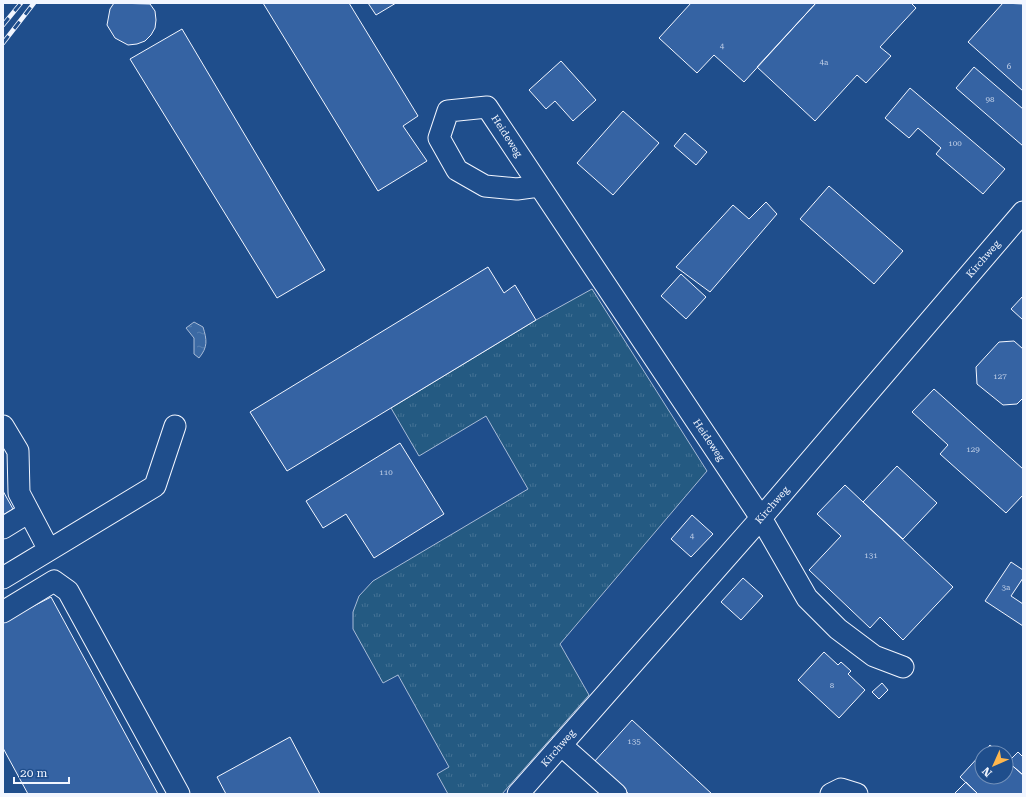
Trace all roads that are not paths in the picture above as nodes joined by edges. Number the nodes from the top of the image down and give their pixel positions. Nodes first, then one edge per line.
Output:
1 (539, 186) junction
2 (1023, 212) edge
3 (3, 426) edge
4 (175, 426) dead end
5 (30, 512) junction
6 (761, 518) junction
7 (3, 528) edge
8 (49, 550) junction
9 (3, 578) edge
10 (3, 612) edge
11 (903, 666) dead end
12 (561, 745) junction
13 (179, 794) edge
14 (518, 794) edge
15 (616, 794) edge
16 (831, 794) edge
17 (857, 794) edge

1 - 1 street, Heideweg
1 - 6 street, Heideweg
2 - 6 street, Kirchweg
3 - 5 street
4 - 8 street
5 - 7 street
5 - 8 street
6 - 11 street, Heideweg
6 - 12 street, Kirchweg
8 - 9 street
10 - 13 street
12 - 14 street, Kirchweg
12 - 15 street
16 - 17 street

